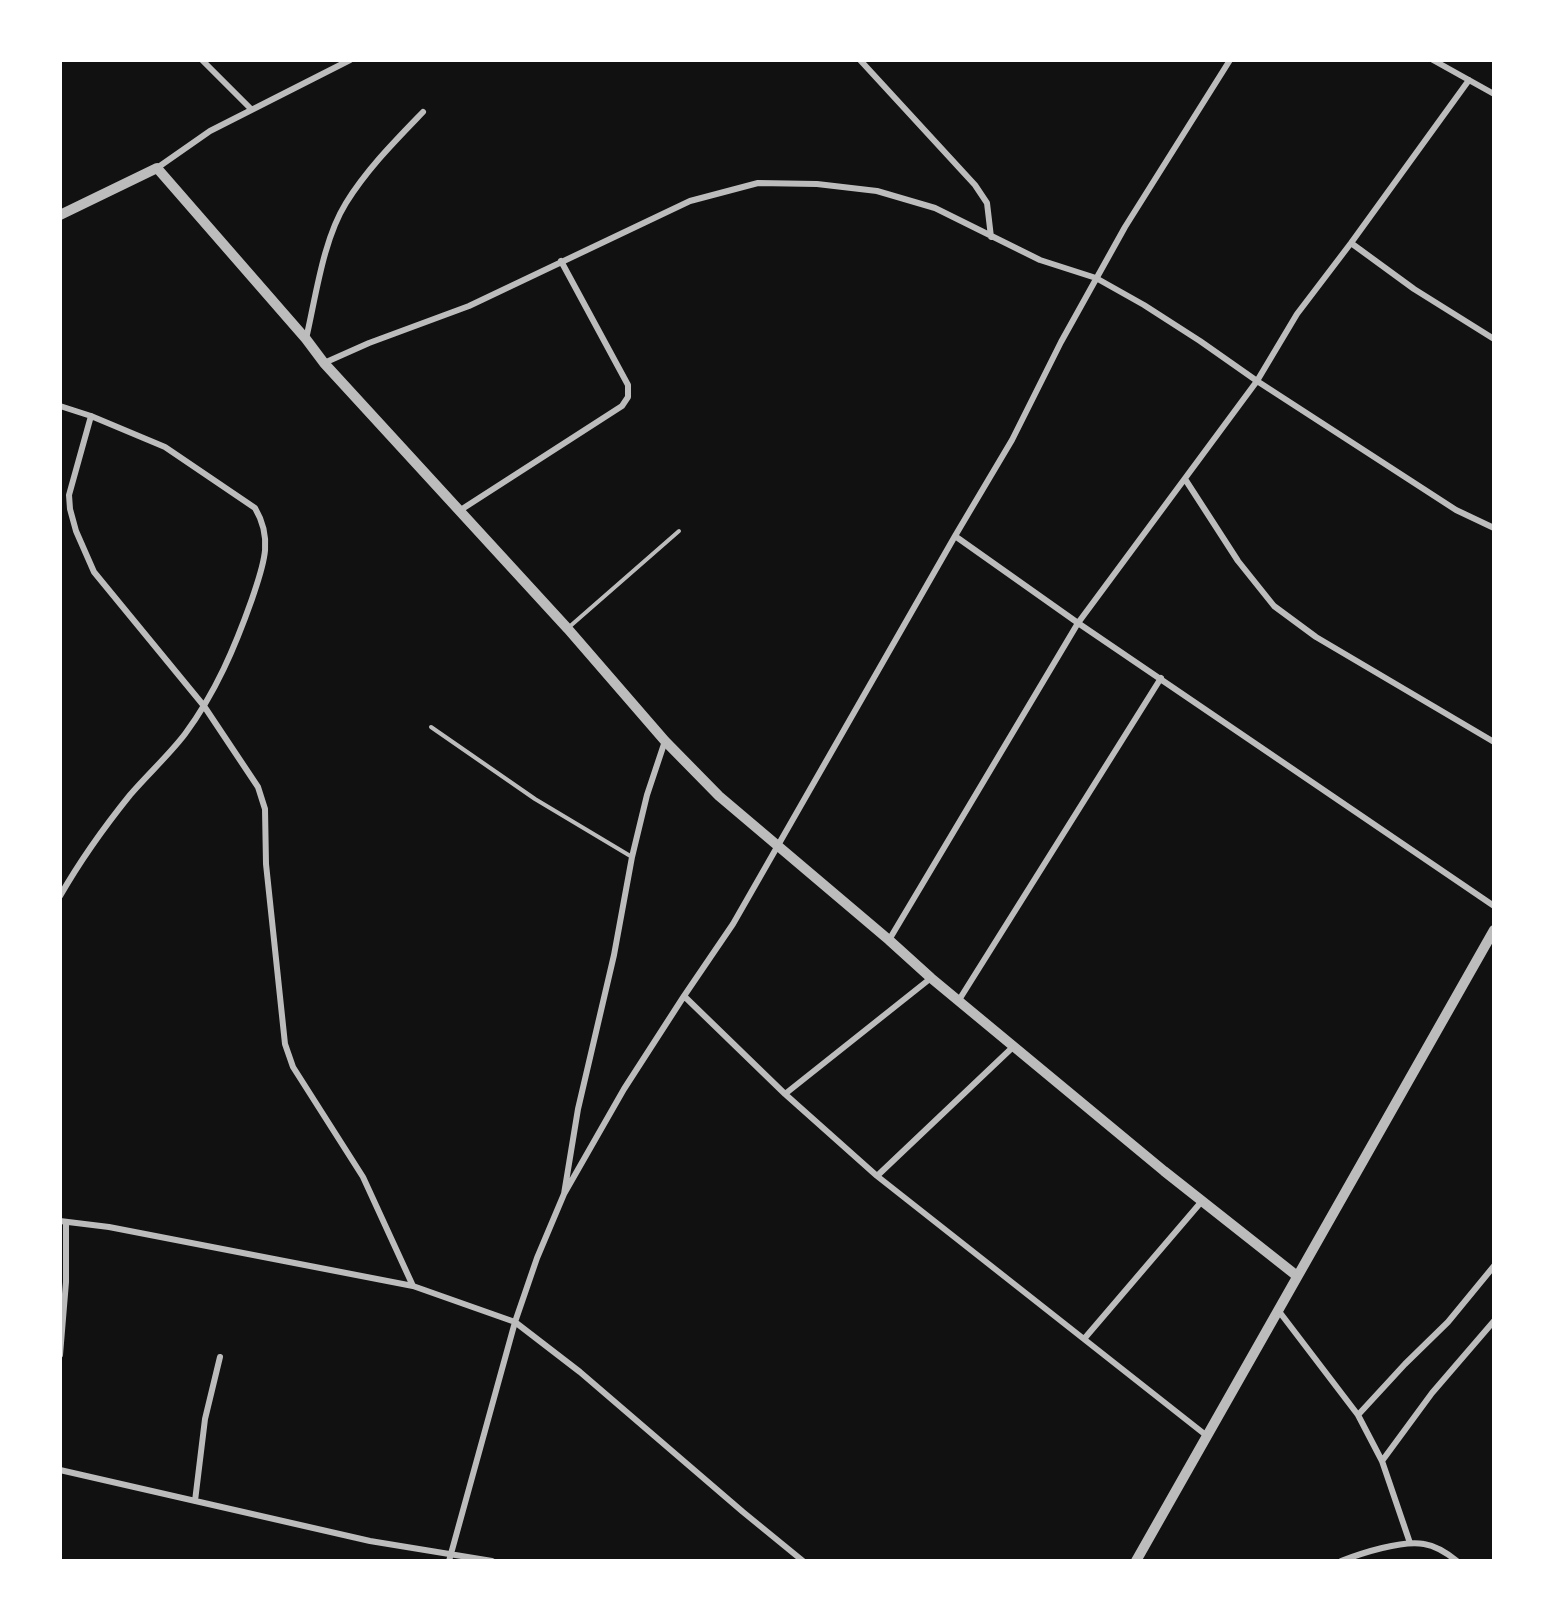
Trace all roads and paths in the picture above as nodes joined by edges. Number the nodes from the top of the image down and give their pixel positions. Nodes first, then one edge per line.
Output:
1 (201, 60) edge
2 (350, 60) edge
3 (860, 60) edge
4 (1230, 60) edge
5 (1434, 60) edge
6 (1469, 80) junction
7 (1494, 94) edge
8 (251, 110) junction
9 (423, 112) dead end
10 (157, 168) junction
11 (60, 215) edge
12 (992, 237) junction
13 (1352, 243) junction
14 (561, 261) junction
15 (1096, 278) junction
16 (306, 339) junction
17 (1494, 339) edge
18 (324, 363) junction
19 (1257, 381) junction
20 (60, 406) edge
21 (91, 416) junction
22 (1185, 479) junction
23 (459, 512) junction
24 (1494, 528) edge
25 (679, 531) dead end
26 (955, 536) junction
27 (1078, 622) junction
28 (568, 628) junction
29 (1161, 678) junction
30 (204, 706) junction
31 (431, 727) dead end
32 (664, 741) junction
33 (1494, 742) edge
34 (776, 846) junction
35 (632, 857) junction
36 (60, 896) edge
37 (1494, 906) edge
38 (1494, 930) edge
39 (889, 940) junction
40 (931, 978) junction
41 (684, 996) junction
42 (958, 1000) junction
43 (1014, 1046) junction
44 (785, 1094) junction
45 (877, 1176) junction
46 (564, 1194) junction
47 (1202, 1201) junction
48 (63, 1222) edge
49 (1494, 1266) edge
50 (1297, 1276) junction
51 (413, 1286) junction
52 (1278, 1310) junction
53 (1494, 1321) edge
54 (515, 1322) junction
55 (1084, 1339) junction
56 (60, 1355) edge
57 (220, 1357) dead end
58 (1358, 1415) junction
59 (1207, 1436) junction
60 (1382, 1461) junction
61 (60, 1470) edge
62 (195, 1501) junction
63 (1410, 1543) junction
64 (451, 1553) junction
65 (1362, 1553) junction
66 (448, 1561) edge
67 (492, 1561) edge
68 (803, 1561) edge
69 (1136, 1561) edge
70 (1341, 1561) edge
71 (1365, 1561) edge
72 (1458, 1561) edge

1 - 8 street
2 - 8 street
3 - 12 street
4 - 15 street
5 - 6 street
6 - 7 street
6 - 13 street
8 - 10 street
9 - 16 street
10 - 11 street
10 - 16 street
12 - 14 street
12 - 15 street
13 - 17 street
13 - 19 street
14 - 18 street
14 - 23 street
15 - 19 street
15 - 26 street
16 - 18 street
18 - 23 street
19 - 22 street
19 - 24 street
20 - 21 street
21 - 30 street
21 - 30 street
22 - 27 street
22 - 33 street
23 - 28 street
25 - 28 lane
26 - 27 street
26 - 34 street
27 - 29 street
27 - 39 street
28 - 32 street
29 - 37 street
29 - 42 street
30 - 36 street
30 - 51 street
31 - 35 lane
32 - 34 street
32 - 35 street
34 - 39 street
34 - 41 street
35 - 46 street
38 - 50 street
39 - 40 street
40 - 42 street
40 - 44 street
41 - 44 street
41 - 46 street
42 - 43 street
43 - 45 street
43 - 47 street
44 - 45 street
45 - 55 street
46 - 54 street
47 - 50 street
47 - 55 street
48 - 51 street
48 - 56 street
49 - 58 street
50 - 52 street
51 - 54 street
52 - 58 street
52 - 59 street
53 - 60 street
54 - 64 street
54 - 68 street
55 - 59 street
57 - 62 street
58 - 60 street
59 - 69 street
60 - 63 street
61 - 62 street
62 - 64 street
63 - 65 street
63 - 72 street
64 - 66 street
64 - 67 street
65 - 70 street
65 - 71 street

